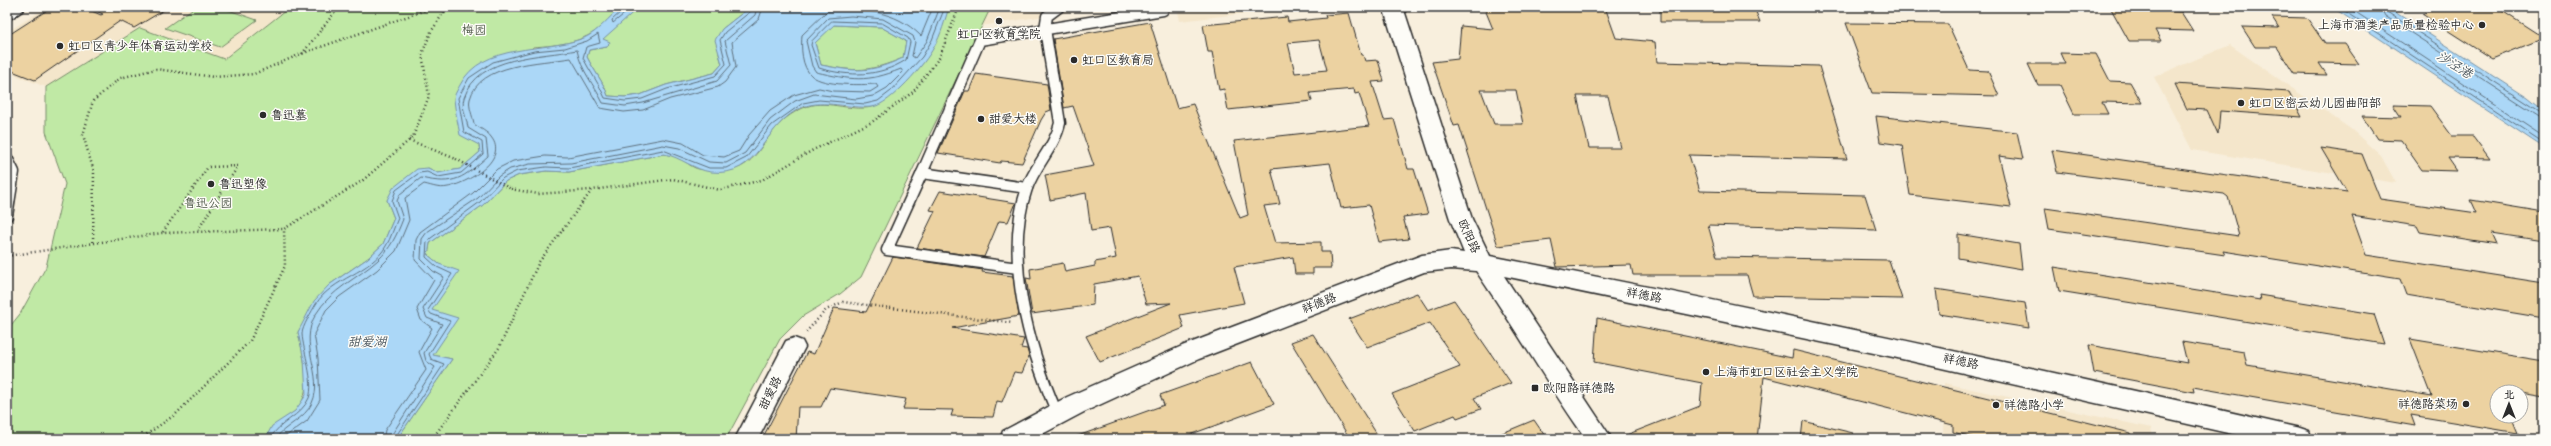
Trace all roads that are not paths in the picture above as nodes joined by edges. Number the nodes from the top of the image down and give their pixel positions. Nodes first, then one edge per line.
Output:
1 (19, 7) edge
2 (1059, 7) edge
3 (1393, 7) edge
4 (1163, 10) dead end
5 (7, 15) edge
6 (1043, 30) junction
7 (7, 158) edge
8 (922, 173) junction
9 (1027, 188) junction
10 (7, 216) edge
11 (1483, 263) junction
12 (1018, 268) junction
13 (794, 347) road end
14 (1057, 413) junction
15 (746, 439) edge
16 (1012, 439) edge
17 (1600, 439) edge
18 (2300, 439) edge

1 - 5 lane
2 - 6 lane
3 - 11 street, 欧阳路
4 - 6 lane
6 - 8 lane
6 - 9 lane
7 - 10 lane
8 - 9 lane
8 - 12 lane
9 - 12 lane
11 - 14 street, 祥德路
11 - 17 street, 欧阳路
11 - 18 street, 祥德路
12 - 14 lane
13 - 15 street, 甜爱路
14 - 16 street, 祥德路

